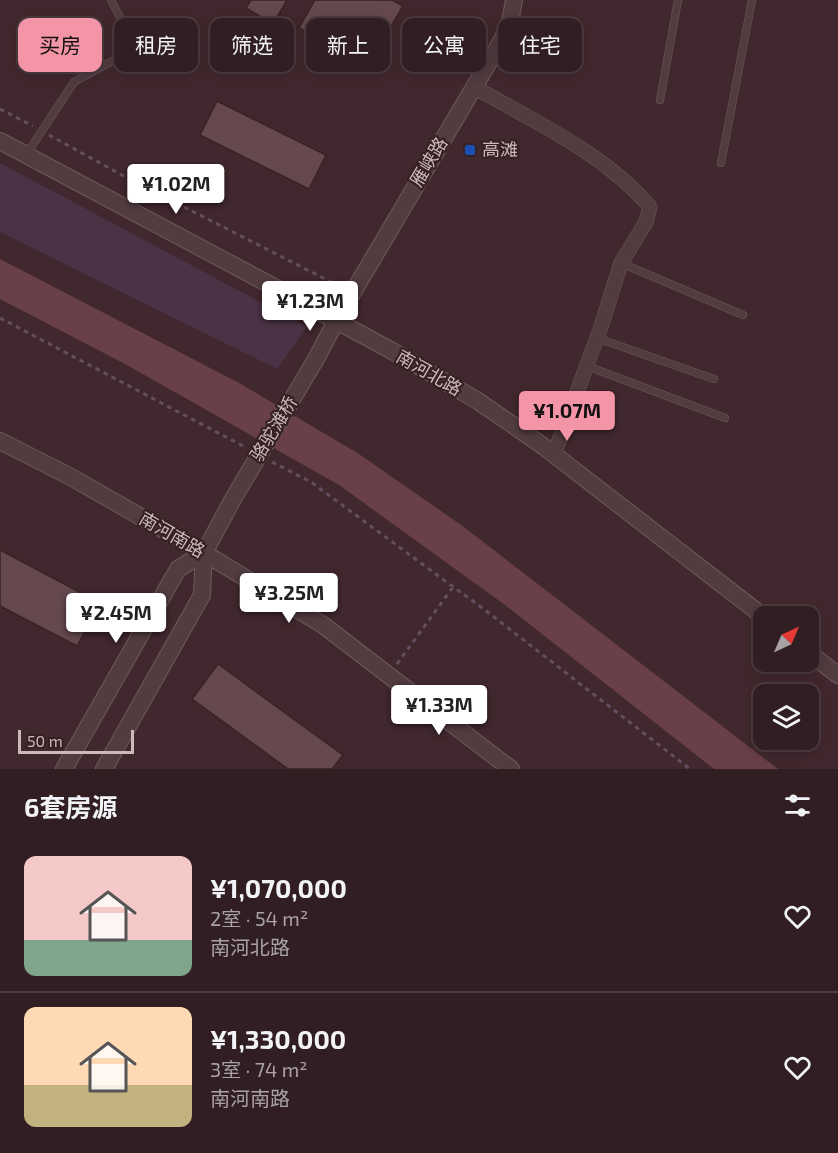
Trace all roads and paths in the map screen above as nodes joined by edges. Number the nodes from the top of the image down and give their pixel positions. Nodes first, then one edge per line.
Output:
1 (111, 0) edge
2 (514, 0) edge
3 (678, 0) edge
4 (752, 0) edge
5 (474, 87) junction
6 (660, 100) dead end
7 (0, 109) edge
8 (42, 131) junction
9 (0, 141) edge
10 (26, 155) junction
11 (720, 163) dead end
12 (621, 263) junction
13 (352, 293) junction
14 (743, 315) dead end
15 (0, 318) edge
16 (336, 321) junction
17 (597, 338) junction
18 (586, 366) junction
19 (714, 379) dead end
20 (725, 418) dead end
21 (0, 441) edge
22 (248, 449) dead end
23 (554, 454) junction
24 (269, 460) dead end
25 (204, 553) junction
26 (453, 586) junction
27 (753, 608) edge
28 (819, 660) edge
29 (389, 675) junction
30 (838, 675) edge
31 (64, 769) edge
32 (104, 769) edge
33 (511, 769) edge
34 (690, 769) edge

1 - 8 lane
2 - 5 street, 雁峡路
3 - 6 lane
4 - 11 lane
5 - 12 street
5 - 13 street, 雁峡路
7 - 8 path
8 - 10 lane
8 - 13 path
9 - 10 street, 南河北路
10 - 16 street, 南河北路
12 - 14 lane
12 - 17 street
13 - 16 street, 雁峡路
15 - 22 path
16 - 23 street, 南河北路
16 - 25 street, 骆驼滩桥, bridge
17 - 18 street
17 - 19 lane
18 - 20 lane
18 - 23 street
21 - 25 street, 南河南路
23 - 27 street, 南河北路
24 - 26 path
25 - 29 street, 南河南路
25 - 31 street
25 - 32 street
26 - 29 path
26 - 34 path
28 - 30 street
29 - 33 street, 南河南路

